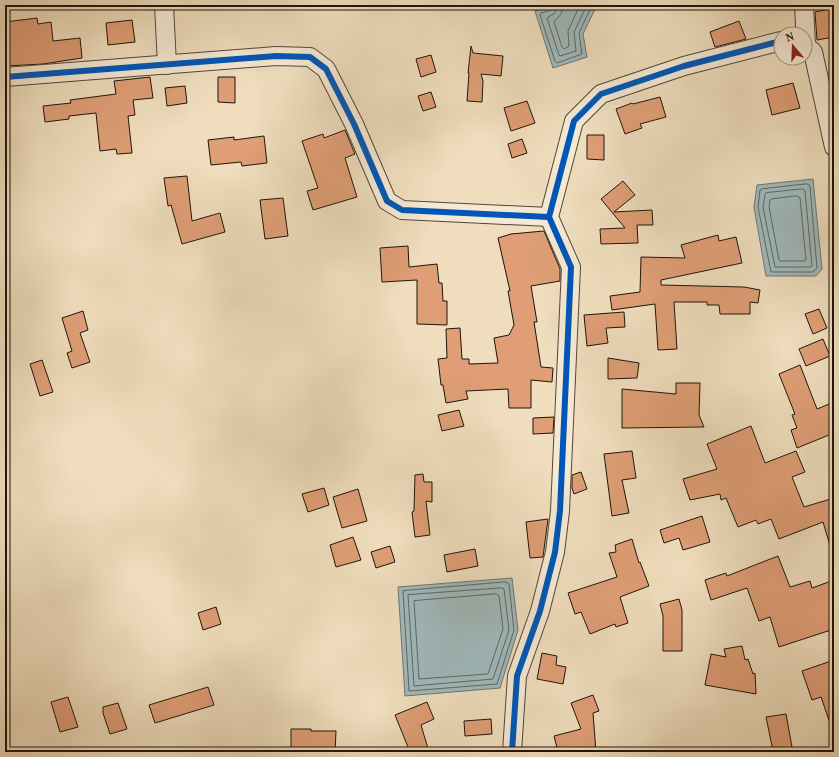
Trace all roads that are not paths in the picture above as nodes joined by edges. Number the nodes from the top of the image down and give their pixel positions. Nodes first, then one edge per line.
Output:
1 (164, 5) edge
2 (806, 5) edge
3 (805, 26) edge
4 (773, 43) edge
5 (813, 52) edge
6 (167, 65) junction
7 (5, 77) edge
8 (834, 146) edge
9 (550, 217) junction
10 (512, 752) edge

1 - 6 street
2 - 3 street
4 - 9 street
5 - 8 street
6 - 7 street
6 - 9 street
9 - 10 street

